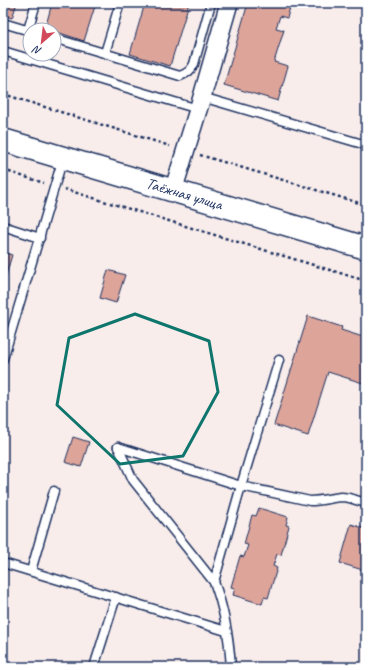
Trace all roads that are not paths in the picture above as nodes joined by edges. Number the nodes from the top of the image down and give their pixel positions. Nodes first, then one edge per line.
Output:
1 (36, 3) edge
2 (120, 3) edge
3 (211, 3) edge
4 (229, 3) edge
5 (31, 22) edge
6 (3, 23) edge
7 (22, 28) edge
8 (62, 40) edge
9 (3, 51) edge
10 (106, 53) junction
11 (200, 103) junction
12 (3, 140) edge
13 (366, 145) edge
14 (63, 158) junction
15 (173, 191) junction
16 (3, 226) edge
17 (40, 238) junction
18 (366, 248) edge
19 (3, 359) edge
20 (279, 360) dead end
21 (241, 486) junction
22 (54, 491) dead end
23 (366, 503) edge
24 (3, 563) edge
25 (31, 571) junction
26 (214, 582) junction
27 (116, 597) junction
28 (226, 631) junction
29 (94, 667) edge
30 (231, 667) edge

1 - 5 lane
2 - 10 lane
3 - 10 lane
4 - 11 street
6 - 7 lane
8 - 10 lane
9 - 11 lane
11 - 13 lane
11 - 15 street
12 - 14 street, Таёжная улица
14 - 15 street, Таёжная улица
14 - 17 lane
15 - 18 street, Таёжная улица
16 - 17 lane
17 - 19 lane
20 - 21 lane
21 - 23 lane
21 - 26 lane
21 - 26 lane
22 - 25 lane
24 - 25 lane
25 - 27 lane
26 - 28 lane
27 - 28 lane
27 - 29 lane
28 - 30 lane

